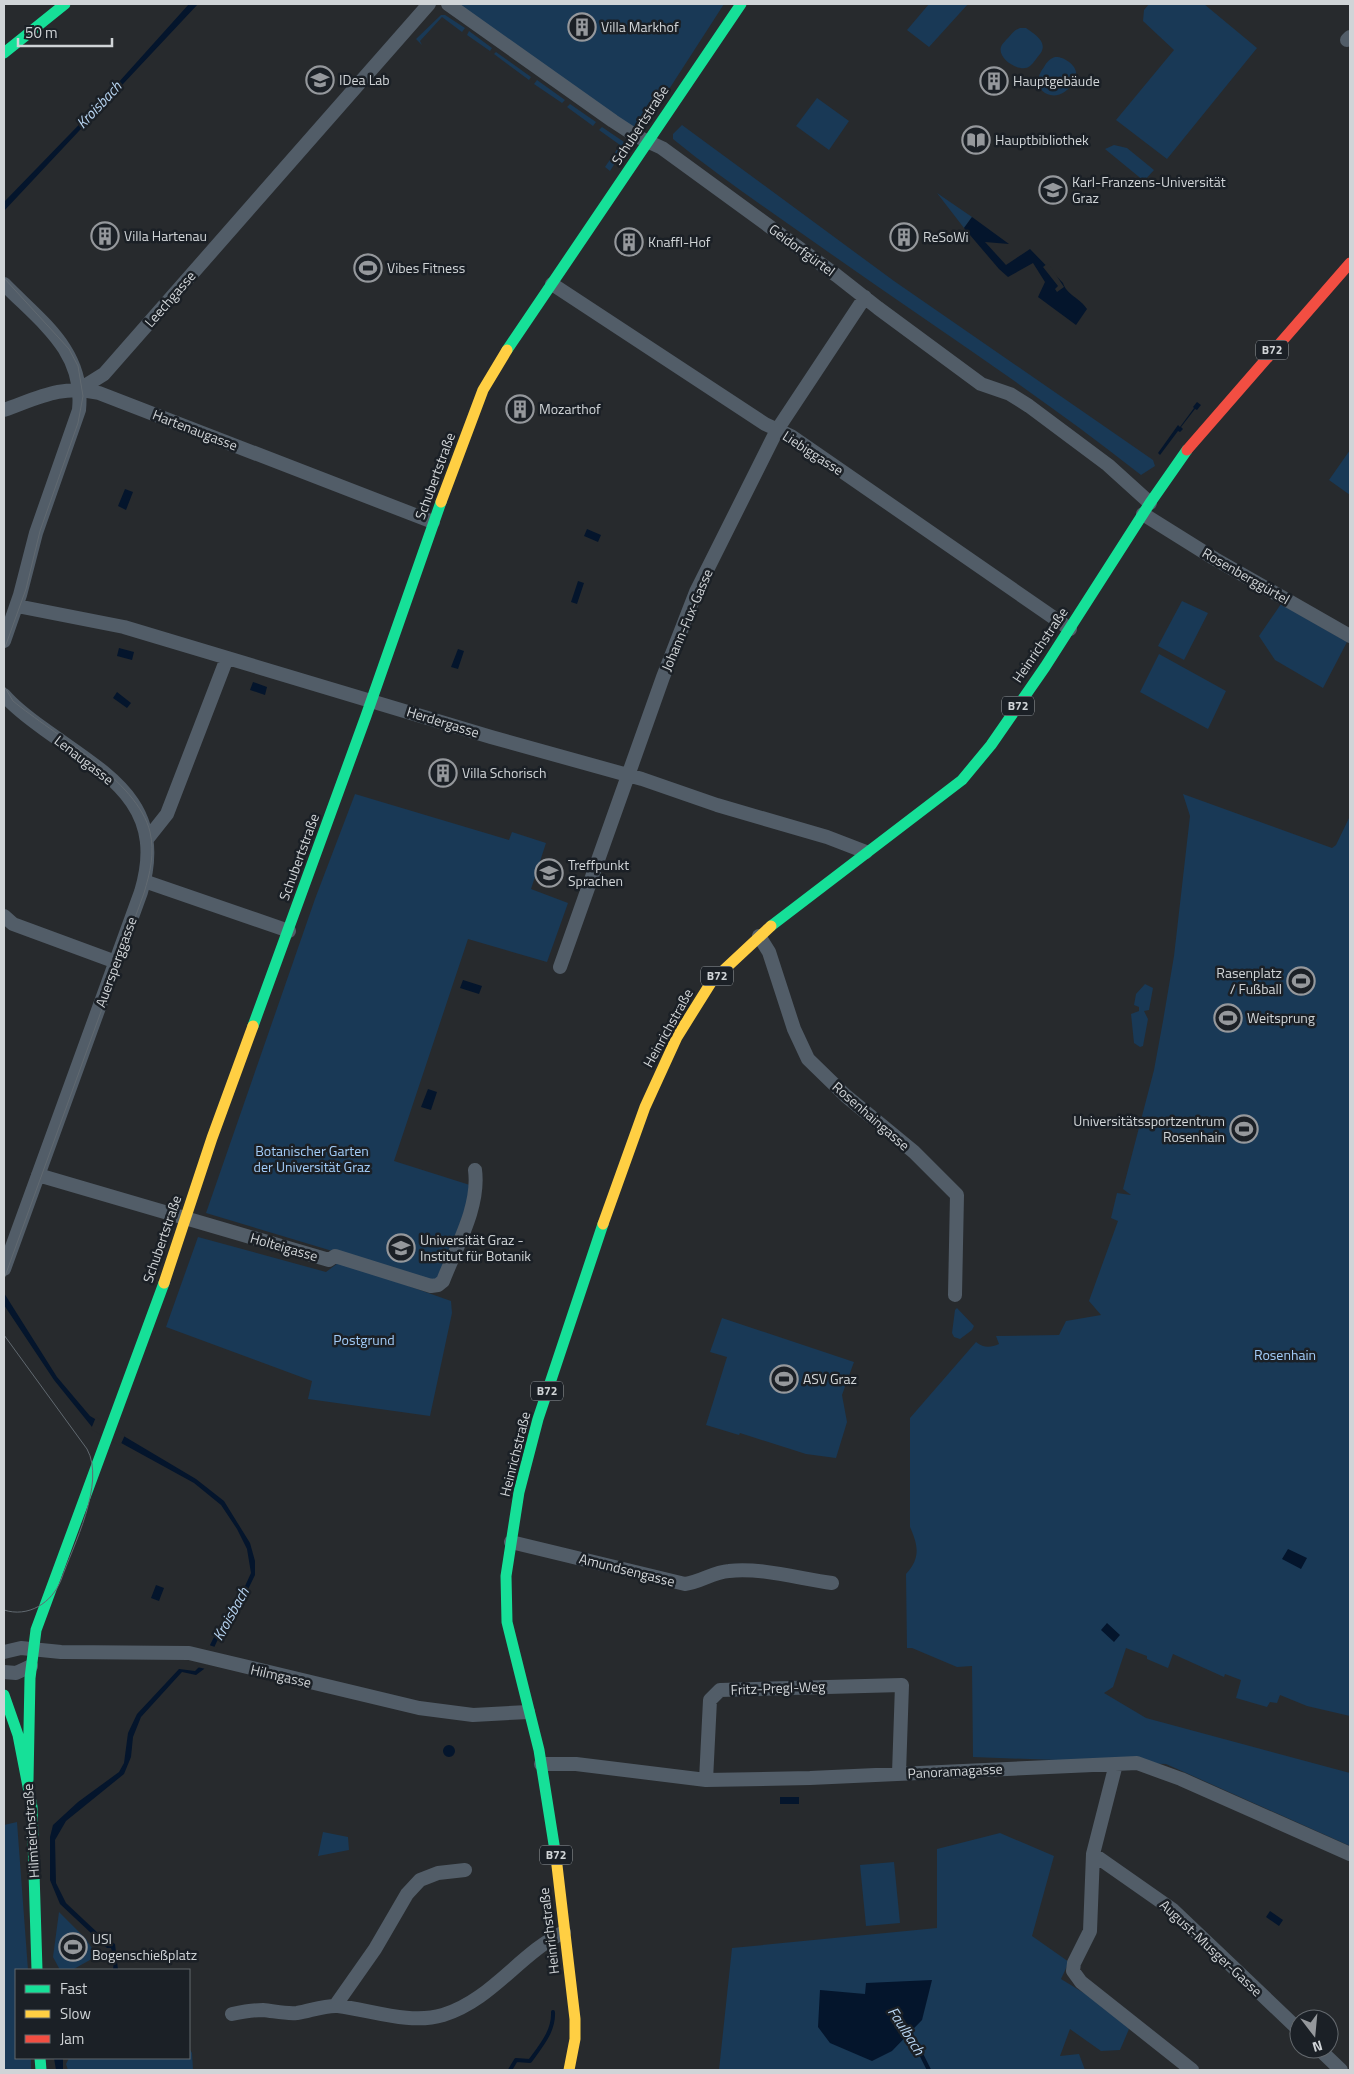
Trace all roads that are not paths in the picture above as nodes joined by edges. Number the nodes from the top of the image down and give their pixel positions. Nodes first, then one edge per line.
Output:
1 (65, 4) edge
2 (429, 4) edge
3 (448, 4) edge
4 (741, 4) edge
5 (4, 52) edge
6 (648, 140) junction
7 (1350, 263) edge
8 (4, 284) edge
9 (552, 284) junction
10 (865, 298) junction
11 (80, 389) junction
12 (4, 410) edge
13 (776, 430) junction
14 (1146, 508) junction
15 (433, 522) junction
16 (17, 606) junction
17 (1070, 629) junction
18 (1350, 636) edge
19 (4, 641) edge
20 (227, 658) junction
21 (4, 694) edge
22 (372, 700) junction
23 (629, 776) junction
24 (148, 838) junction
25 (866, 852) junction
26 (144, 881) junction
27 (4, 916) edge
28 (289, 931) junction
29 (759, 936) junction
30 (116, 962) junction
31 (560, 967) dead end
32 (475, 1170) dead end
33 (38, 1175) junction
34 (186, 1220) junction
35 (4, 1269) edge
36 (955, 1295) dead end
37 (511, 1542) junction
38 (832, 1583) dead end
39 (33, 1650) junction
40 (4, 1652) edge
41 (31, 1666) junction
42 (4, 1672) edge
43 (4, 1695) edge
44 (528, 1712) junction
45 (541, 1764) junction
46 (1116, 1764) junction
47 (899, 1773) junction
48 (28, 1780) junction
49 (706, 1780) junction
50 (1093, 1854) junction
51 (1350, 1854) edge
52 (465, 1870) dead end
53 (564, 1932) junction
54 (36, 1969) edge
55 (335, 2006) junction
56 (232, 2014) dead end
57 (1289, 2020) edge
58 (1329, 2059) edge
59 (569, 2070) edge
60 (1192, 2070) edge
61 (1341, 2070) edge

1 - 5 main road
2 - 11 street, Leechgasse
3 - 6 street, Geidorfgürtel
4 - 6 main road, Schubertstraße
6 - 9 main road, Schubertstraße
6 - 10 street, Geidorfgürtel
7 - 14 main road, Heinrichstraße / B72
8 - 11 street
9 - 13 street, Liebiggasse
9 - 15 main road, Schubertstraße
10 - 13 street, Johann-Fux-Gasse
10 - 14 street, Geidorfgürtel
11 - 12 street
11 - 15 street, Hartenaugasse
11 - 16 street
13 - 17 street, Liebiggasse
13 - 23 street, Johann-Fux-Gasse
14 - 17 main road, Heinrichstraße / B72
14 - 18 street, Rosenberggürtel
15 - 22 main road, Schubertstraße
16 - 19 street
16 - 20 street, Herdergasse
17 - 25 main road, Heinrichstraße / B72
20 - 22 street, Herdergasse
20 - 24 street
21 - 24 street, Lenaugasse
22 - 23 street, Herdergasse
22 - 28 main road, Schubertstraße
23 - 25 street, Herdergasse
23 - 31 street, Johann-Fux-Gasse
24 - 26 street, Auersperggasse
25 - 29 main road, Heinrichstraße / B72
26 - 28 street
26 - 30 street, Auersperggasse
27 - 30 street
28 - 34 main road, Schubertstraße
29 - 36 street, Rosenhaingasse
29 - 37 main road, Heinrichstraße / B72
30 - 33 street, Auersperggasse
32 - 34 street, Holteigasse
33 - 34 street, Holteigasse
33 - 35 street, Auersperggasse
34 - 39 main road, Schubertstraße
37 - 38 street, Amundsengasse
37 - 44 main road, Heinrichstraße / B72
39 - 40 street
39 - 41 main road, Schubertstraße
39 - 44 street, Hilmgasse
41 - 42 street
41 - 48 main road, Schubertstraße
43 - 48 main road, Hilmteichstraße
44 - 45 main road, Heinrichstraße / B72
45 - 49 street, Panoramagasse
45 - 53 main road, Heinrichstraße / B72
46 - 47 street, Panoramagasse
46 - 50 street
46 - 51 street, Panoramagasse
47 - 49 street, Panoramagasse
47 - 49 street, Fritz-Pregl-Weg
48 - 54 main road, Hilmteichstraße
50 - 57 street, August-Musger-Gasse
50 - 60 street
52 - 55 street
53 - 55 street
53 - 59 main road, Heinrichstraße / B72
55 - 56 street
58 - 61 street

